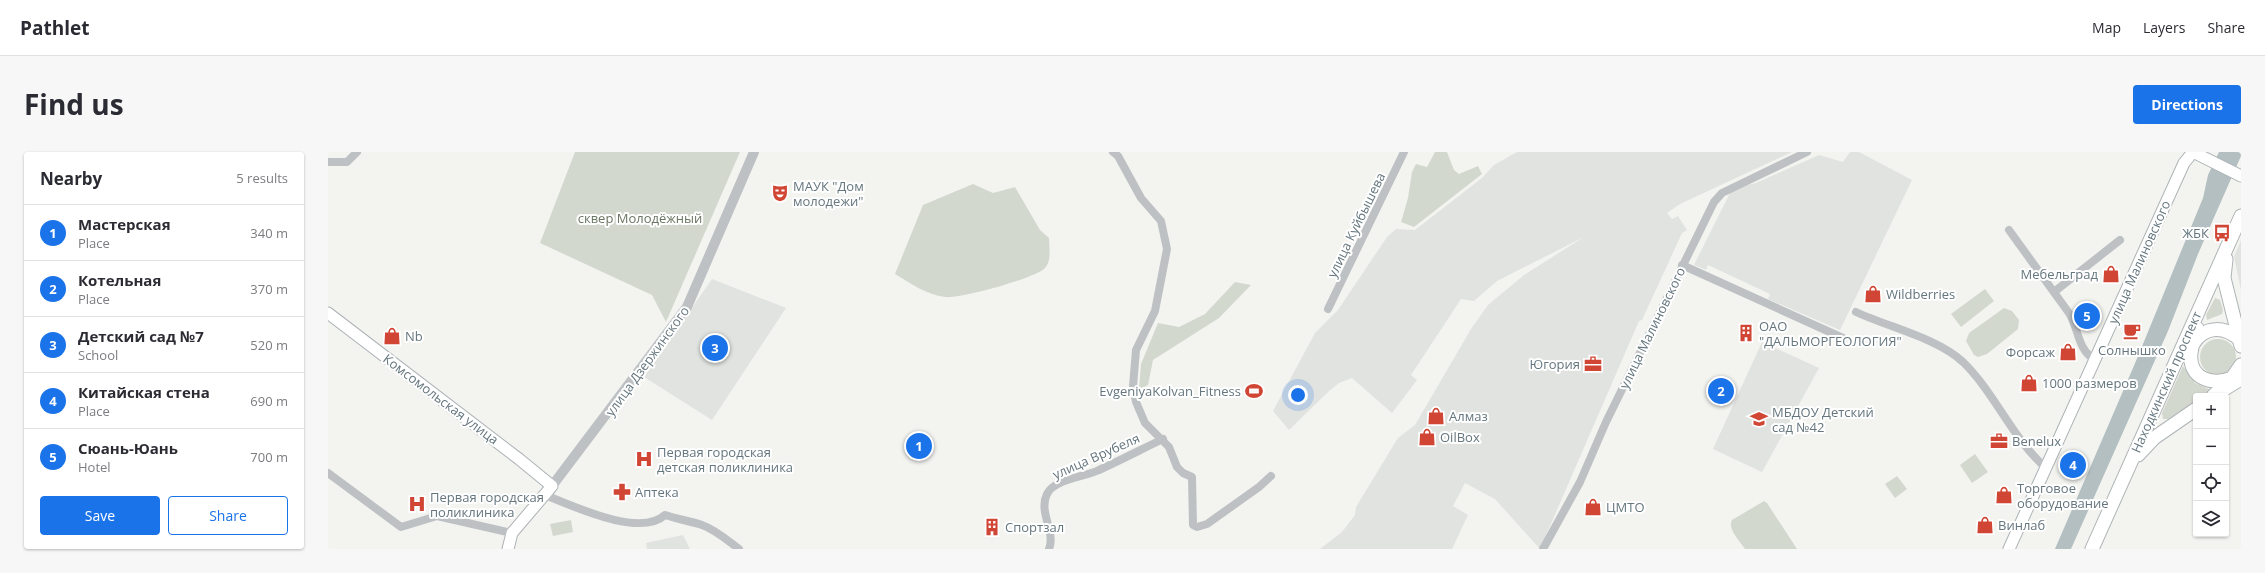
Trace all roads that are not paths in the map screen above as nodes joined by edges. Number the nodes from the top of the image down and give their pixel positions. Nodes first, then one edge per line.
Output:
1 (357, 152) edge
2 (754, 152) edge
3 (1113, 152) edge
4 (1404, 152) edge
5 (1807, 152) edge
6 (2193, 152) edge
7 (328, 162) edge
8 (2240, 175) edge
9 (2241, 216) edge
10 (2009, 230) dead end
11 (2232, 236) junction
12 (2120, 240) dead end
13 (1682, 265) junction
14 (2054, 292) junction
15 (2207, 292) junction
16 (1328, 309) dead end
17 (1856, 312) dead end
18 (328, 313) edge
19 (1843, 338) dead end
20 (2241, 342) edge
21 (2193, 345) junction
22 (2094, 360) junction
23 (2241, 365) edge
24 (2238, 378) edge
25 (2165, 385) junction
26 (2217, 393) edge
27 (2220, 393) edge
28 (2193, 411) edge
29 (1163, 439) junction
30 (2046, 468) junction
31 (328, 472) edge
32 (1271, 476) dead end
33 (2123, 479) junction
34 (548, 491) junction
35 (512, 533) junction
36 (508, 549) edge
37 (739, 549) edge
38 (1049, 549) edge
39 (1543, 549) edge
40 (2009, 549) edge
41 (2092, 549) edge

1 - 7 street
2 - 34 street, улица Дзержинского
3 - 29 street
4 - 16 street, улица Куйбышева
5 - 13 street, улица Малиновского
6 - 8 main road
6 - 22 main road, улица Малиновского
9 - 11 main road, Находкинский проспект
10 - 14 street
11 - 15 main road, Находкинский проспект
11 - 20 main road
12 - 14 street
13 - 19 street
13 - 39 street, улица Малиновского
14 - 22 street
15 - 21 main road
15 - 25 main road, Находкинский проспект
17 - 30 street
18 - 34 main road, Комсомольская улица
20 - 21 main road
21 - 24 main road
21 - 25 main road
22 - 30 main road, улица Малиновского
23 - 24 main road
24 - 26 main road
24 - 27 main road
25 - 33 main road, Находкинский проспект
28 - 33 main road
29 - 32 street
29 - 38 street, улица Врубеля
30 - 40 main road, улица Малиновского
31 - 35 street
33 - 41 main road, Находкинский проспект
34 - 35 main road, улица Дзержинского
34 - 37 street
35 - 36 main road, улица Дзержинского

